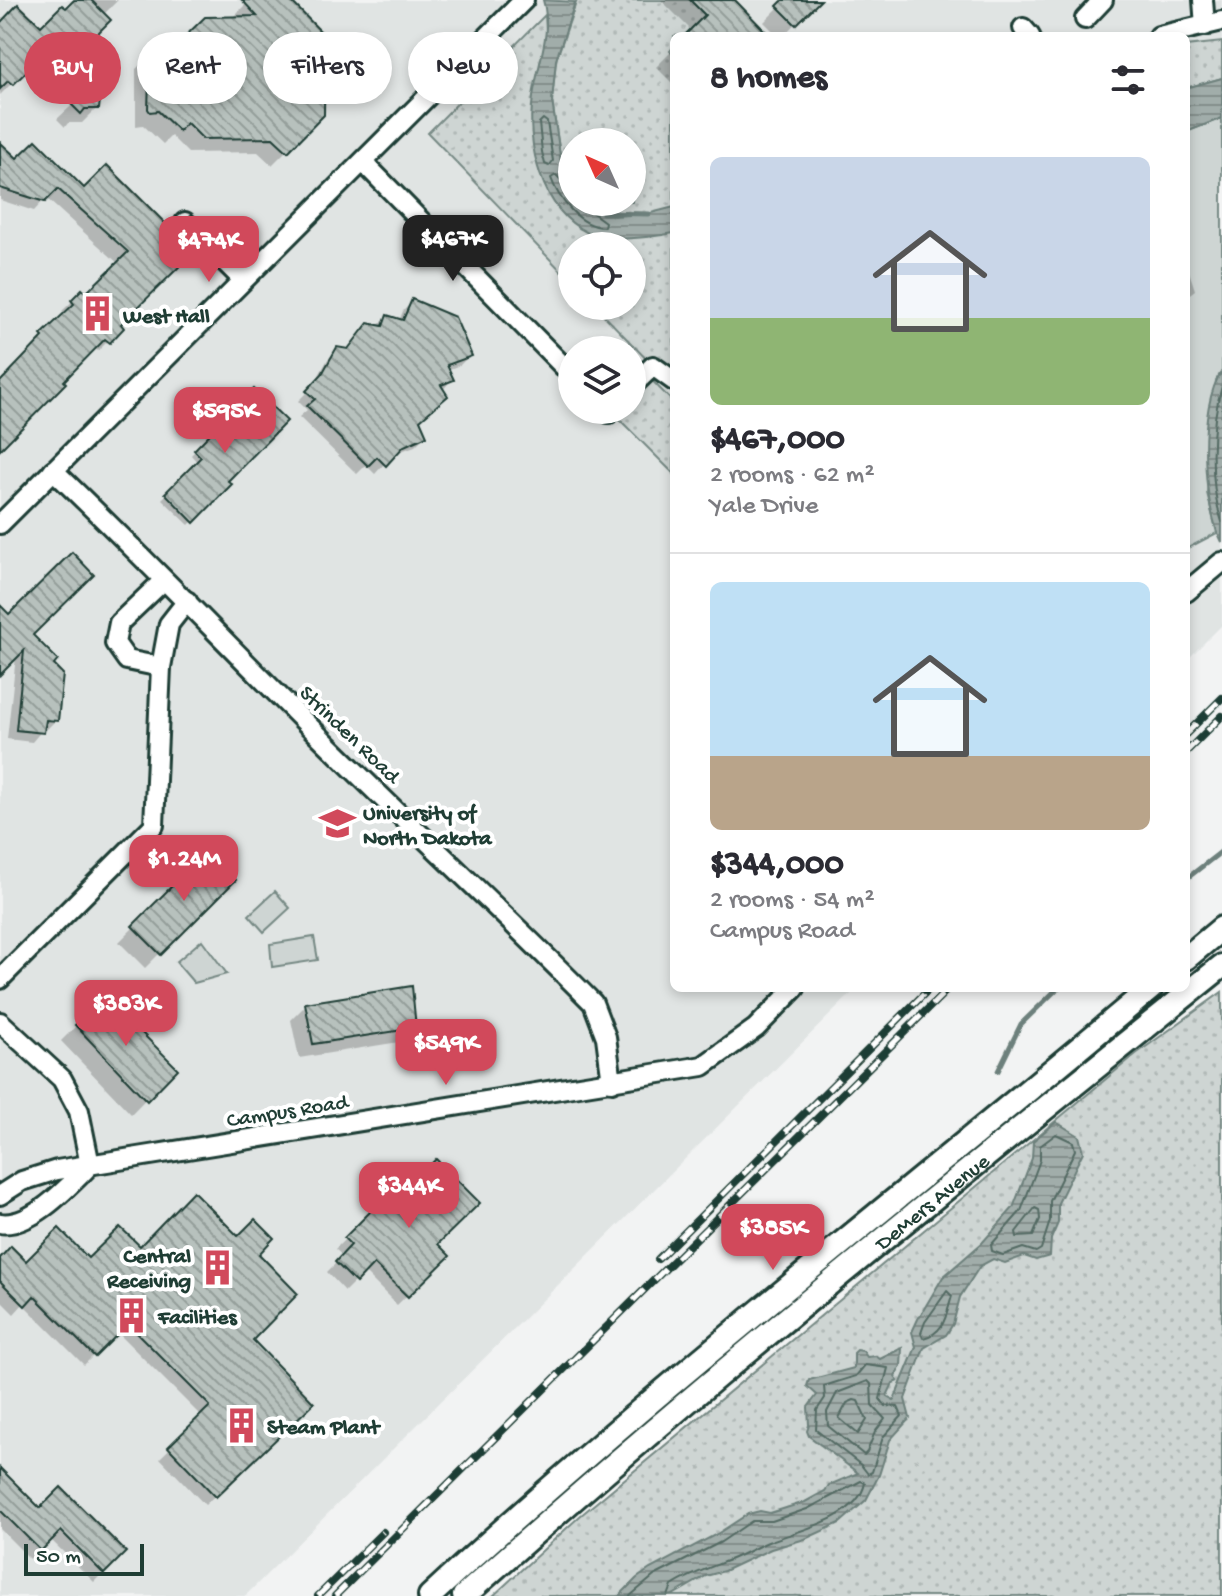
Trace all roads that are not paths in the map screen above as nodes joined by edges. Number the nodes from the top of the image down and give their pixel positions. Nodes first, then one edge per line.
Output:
1 (524, 0) edge
2 (1103, 0) edge
3 (1203, 0) edge
4 (1085, 19) dead end
5 (1214, 23) edge
6 (1176, 32) edge
7 (363, 162) junction
8 (185, 222) dead end
9 (243, 280) junction
10 (558, 361) edge
11 (646, 373) edge
12 (670, 378) edge
13 (53, 470) junction
14 (0, 524) edge
15 (1221, 562) edge
16 (163, 581) junction
17 (1190, 589) edge
18 (187, 601) junction
19 (161, 667) junction
20 (1222, 928) edge
21 (1190, 955) edge
22 (1222, 966) edge
23 (0, 979) edge
24 (791, 992) edge
25 (1146, 992) edge
26 (1190, 992) edge
27 (1190, 992) edge
28 (0, 1022) edge
29 (612, 1082) junction
30 (90, 1165) junction
31 (0, 1195) edge
32 (0, 1223) edge
33 (430, 1596) edge
34 (464, 1596) edge

1 - 7 street
2 - 4 street
3 - 5 street
5 - 6 street
7 - 9 street
7 - 10 street
8 - 9 street
9 - 13 street
11 - 12 street
13 - 14 street
13 - 16 street, Strinden Road
15 - 17 street
16 - 18 street, Strinden Road
16 - 19 street
18 - 19 street
18 - 29 street, Strinden Road
19 - 23 street
20 - 21 main road
22 - 27 main road, DeMers Avenue
24 - 29 street, Campus Road
25 - 33 main road, DeMers Avenue
26 - 34 main road, DeMers Avenue
28 - 30 street
29 - 30 street, Campus Road
30 - 31 street, Campus Road
30 - 32 street

